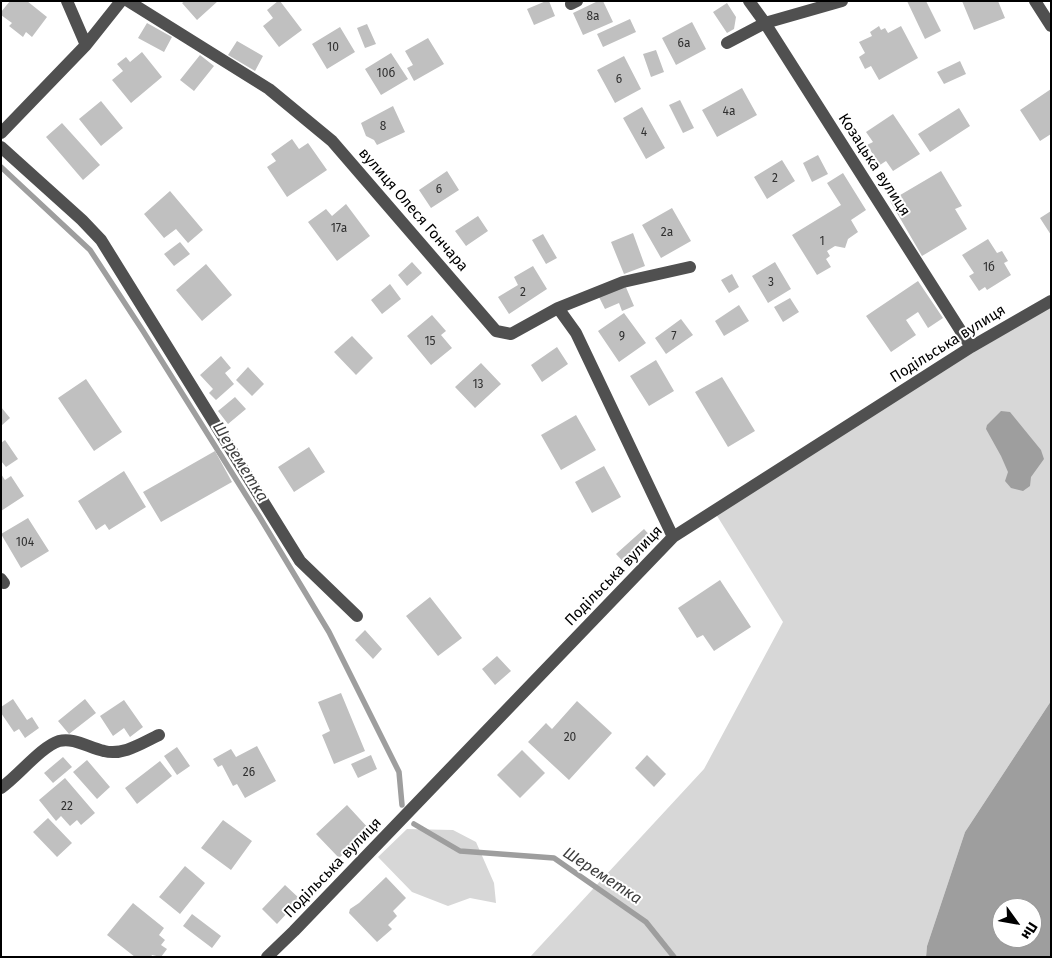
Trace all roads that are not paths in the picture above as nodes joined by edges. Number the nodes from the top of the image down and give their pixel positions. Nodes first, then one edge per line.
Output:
1 (67, 1) edge
2 (121, 1) edge
3 (128, 1) edge
4 (748, 1) edge
5 (842, 1) edge
6 (1035, 1) edge
7 (765, 23) junction
8 (1051, 26) edge
9 (727, 43) dead end
10 (86, 45) junction
11 (1, 134) edge
12 (1, 147) edge
13 (690, 267) dead end
14 (1051, 301) edge
15 (558, 308) junction
16 (971, 347) junction
17 (673, 537) junction
18 (357, 616) dead end
19 (159, 735) dead end
20 (1, 788) edge
21 (267, 957) edge

1 - 10 street
2 - 10 street
3 - 15 street, вулиця Олеся Гончара
4 - 7 street, Козацька вулиця
5 - 7 street
6 - 8 street
7 - 9 street
7 - 16 street, Козацька вулиця
10 - 11 street
12 - 18 street
13 - 15 street, вулиця Олеся Гончара
14 - 16 street, Подільська вулиця
15 - 17 street
16 - 17 street, Подільська вулиця
17 - 21 street, Подільська вулиця
19 - 20 street

